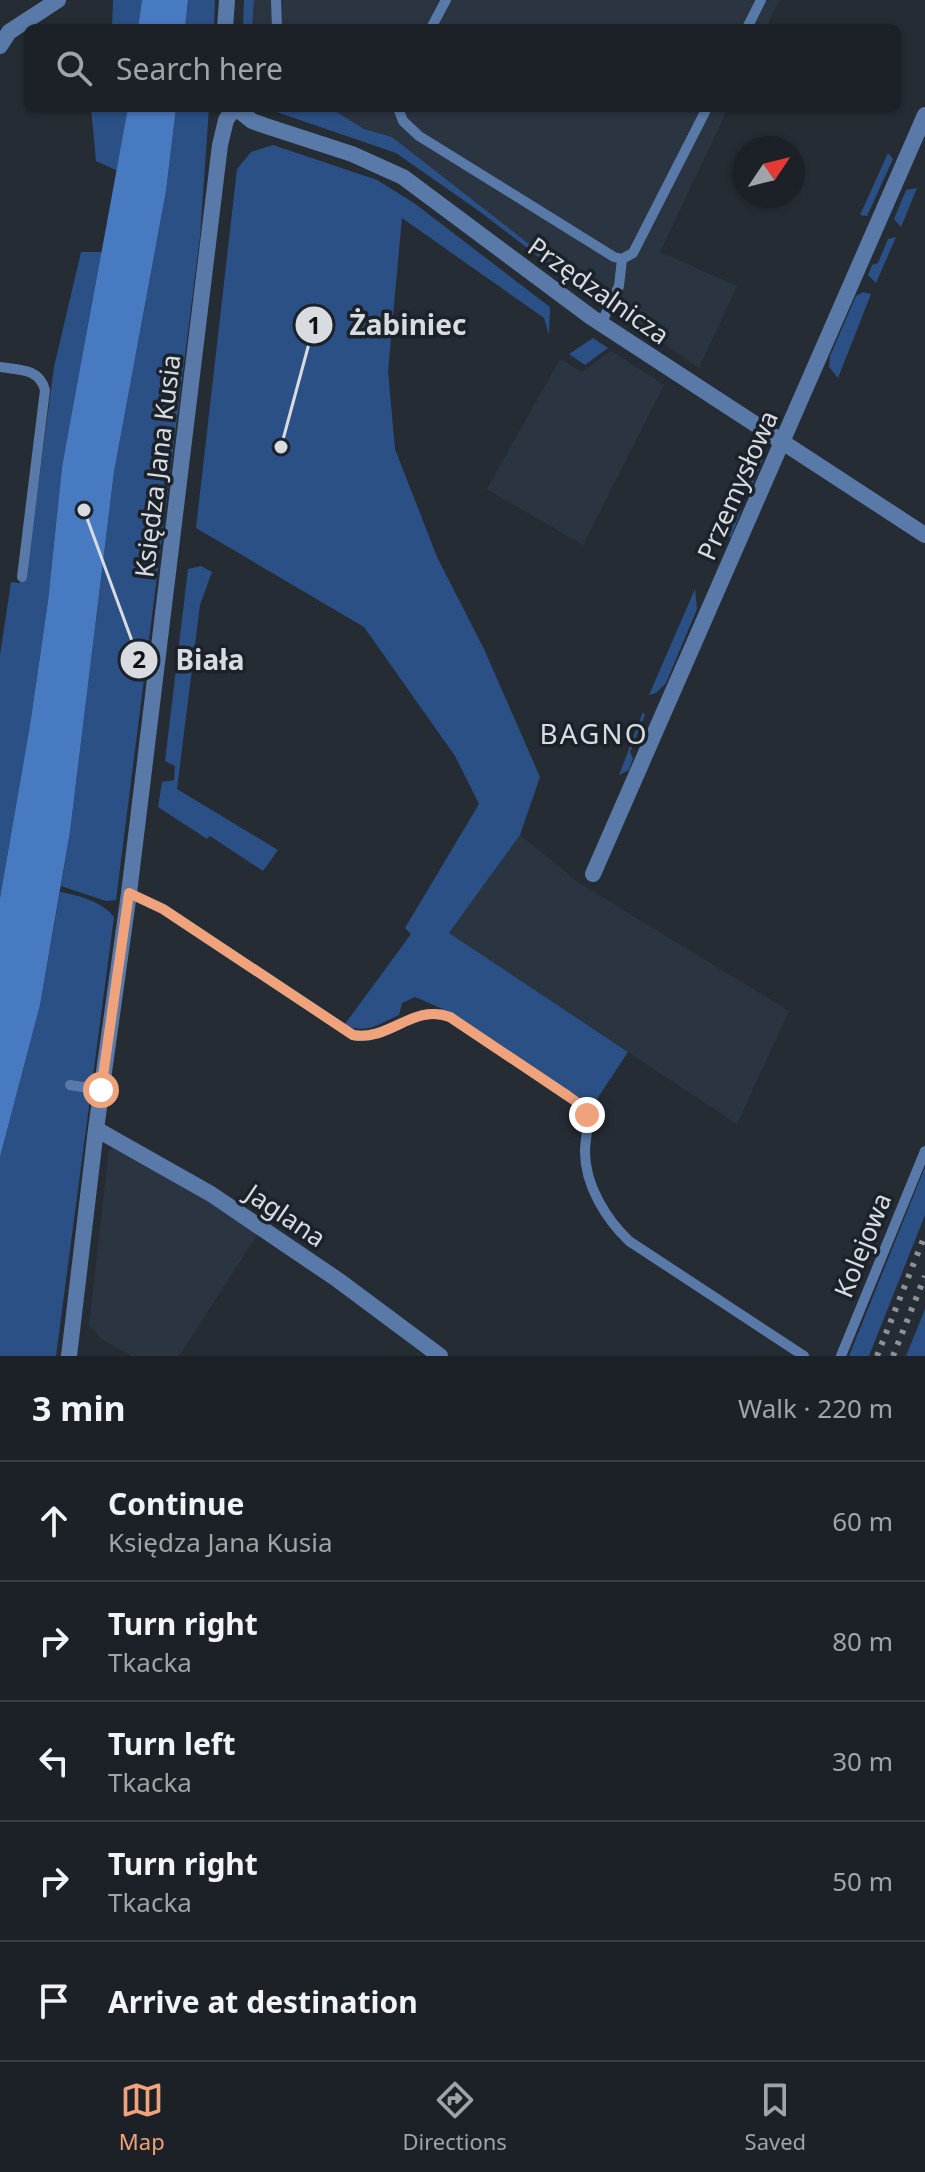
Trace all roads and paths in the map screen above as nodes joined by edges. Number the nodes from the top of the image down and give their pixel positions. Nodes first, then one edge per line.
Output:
1 (58, 0) edge
2 (227, 0) edge
3 (276, 0) edge
4 (446, 0) edge
5 (761, 0) edge
6 (225, 24) edge
7 (277, 24) edge
8 (433, 24) edge
9 (749, 24) edge
10 (0, 46) edge
11 (232, 112) edge
12 (240, 112) edge
13 (400, 112) edge
14 (705, 112) edge
15 (925, 115) edge
16 (622, 259) junction
17 (601, 324) junction
18 (0, 367) edge
19 (784, 443) junction
20 (925, 535) edge
21 (22, 577) dead end
22 (593, 874) dead end
23 (129, 893) junction
24 (70, 1085) dead end
25 (101, 1090) junction
26 (96, 1129) junction
27 (925, 1151) edge
28 (69, 1356) edge
29 (440, 1356) edge
30 (804, 1356) edge
31 (841, 1356) edge

1 - 10 street
2 - 6 street
3 - 7 lane
4 - 8 lane
5 - 9 lane
11 - 23 street, Księdza Jana Kusia
12 - 17 street, Przędzalnicza
13 - 16 lane
14 - 16 lane
15 - 19 street, Przemysłowa
16 - 17 lane
17 - 19 street, Przędzalnicza
18 - 21 lane
19 - 20 street, Przędzalnicza
19 - 22 street, Przemysłowa
23 - 25 street, Księdza Jana Kusia
23 - 30 lane
24 - 25 lane
25 - 26 street, Księdza Jana Kusia
26 - 28 street, Księdza Jana Kusia
26 - 29 street, Jaglana
27 - 31 lane, Kolejowa

